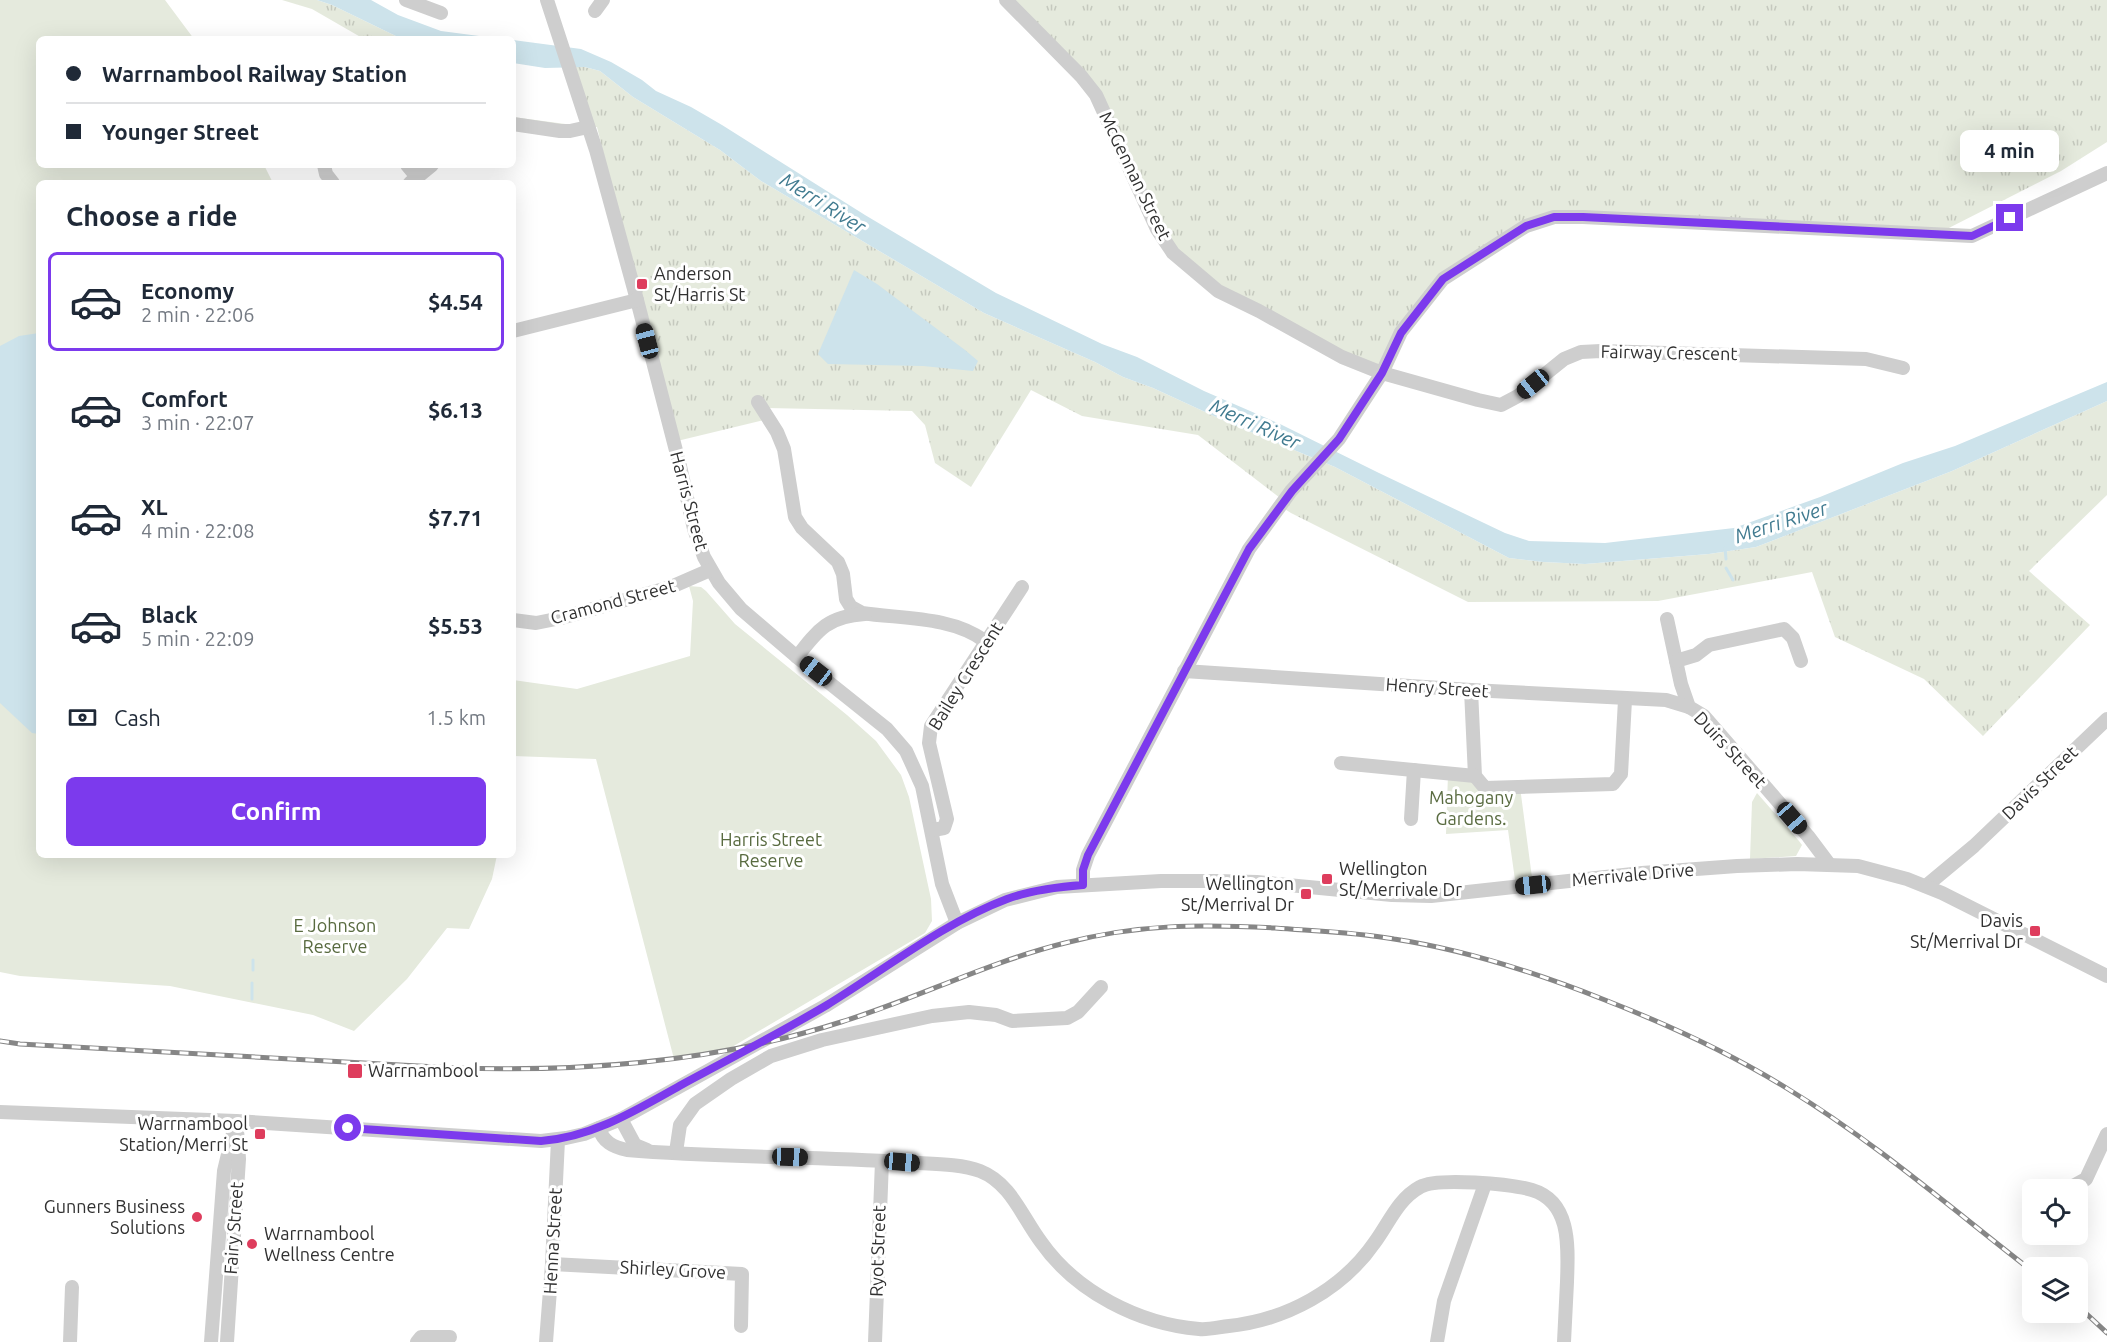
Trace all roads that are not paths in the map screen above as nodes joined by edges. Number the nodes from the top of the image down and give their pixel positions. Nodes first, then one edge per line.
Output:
1 (406, 0) edge
2 (547, 0) edge
3 (1006, 0) edge
4 (441, 13) dead end
5 (516, 124) edge
6 (588, 127) junction
7 (428, 168) edge
8 (2107, 173) edge
9 (414, 180) edge
10 (637, 300) junction
11 (516, 330) edge
12 (1903, 368) dead end
13 (1382, 373) junction
14 (758, 402) dead end
15 (710, 570) junction
16 (1022, 587) dead end
17 (844, 590) junction
18 (871, 614) junction
19 (1667, 619) dead end
20 (516, 620) edge
21 (816, 632) junction
22 (985, 641) junction
23 (797, 657) junction
24 (1676, 661) junction
25 (1801, 661) dead end
26 (1184, 671) junction
27 (1472, 690) junction
28 (1625, 700) junction
29 (1689, 707) junction
30 (2107, 719) edge
31 (1341, 763) dead end
32 (1414, 770) junction
33 (1475, 776) junction
34 (1411, 819) dead end
35 (933, 830) junction
36 (1974, 846) junction
37 (1829, 864) junction
38 (1083, 885) junction
39 (1926, 886) junction
40 (1942, 893) junction
41 (957, 923) junction
42 (2107, 976) edge
43 (1101, 987) dead end
44 (0, 1112) edge
45 (621, 1119) junction
46 (236, 1121) junction
47 (599, 1128) junction
48 (2107, 1134) edge
49 (558, 1140) junction
50 (650, 1151) junction
51 (676, 1152) junction
52 (882, 1161) junction
53 (2086, 1179) edge
54 (1485, 1184) junction
55 (552, 1264) junction
56 (72, 1287) dead end
57 (741, 1326) dead end
58 (450, 1336) dead end
59 (1200, 1336) edge
60 (70, 1342) edge
61 (211, 1342) edge
62 (227, 1342) edge
63 (417, 1342) edge
64 (546, 1342) edge
65 (875, 1342) edge
66 (1437, 1342) edge
67 (1564, 1342) edge

1 - 4 street
2 - 6 street, Harris Street
3 - 13 street, McGennan Street
5 - 6 street
6 - 10 street, Harris Street
7 - 9 street
8 - 13 street
10 - 11 street
10 - 15 street, Harris Street
12 - 13 street, Fairway Crescent
13 - 26 street
14 - 17 street
15 - 20 street, Cramond Street
15 - 23 street, Harris Street
16 - 22 street, Bailey Crescent
17 - 18 street
17 - 21 street
18 - 21 street
18 - 22 street
19 - 24 street, Duirs Street
21 - 23 street
22 - 35 street, Bailey Crescent
23 - 35 street, Harris Street
24 - 25 street
24 - 29 street, Duirs Street
26 - 27 street, Henry Street
26 - 38 street
27 - 28 street, Henry Street
27 - 33 street
28 - 29 street, Henry Street
28 - 33 street
29 - 37 street, Duirs Street
30 - 36 street, Davis Street
31 - 32 street
32 - 33 street
32 - 34 street
35 - 41 street, Harris Street
36 - 39 street, Davis Street
36 - 40 street, Davis Street
37 - 38 street, Merrivale Drive
37 - 39 street, Merrivale Drive
38 - 41 street, Merrivale Drive
39 - 40 street, Merrivale Drive
40 - 42 street, Merrivale Drive
41 - 45 street, Merrivale Drive
43 - 51 street
44 - 46 street, Merrivale Drive
45 - 47 street, Merrivale Drive
45 - 50 street
46 - 49 street, Merrivale Drive
46 - 61 street, Fairy Street
46 - 62 street, Fairy Street
47 - 49 street, Merrivale Drive
47 - 50 street
48 - 53 street
49 - 55 street, Henna Street
50 - 51 street
51 - 52 street
52 - 59 street
52 - 65 street, Ryot Street
54 - 59 street
54 - 66 street
54 - 67 street
55 - 57 street, Shirley Grove
55 - 64 street, Henna Street
56 - 60 street
58 - 63 street

